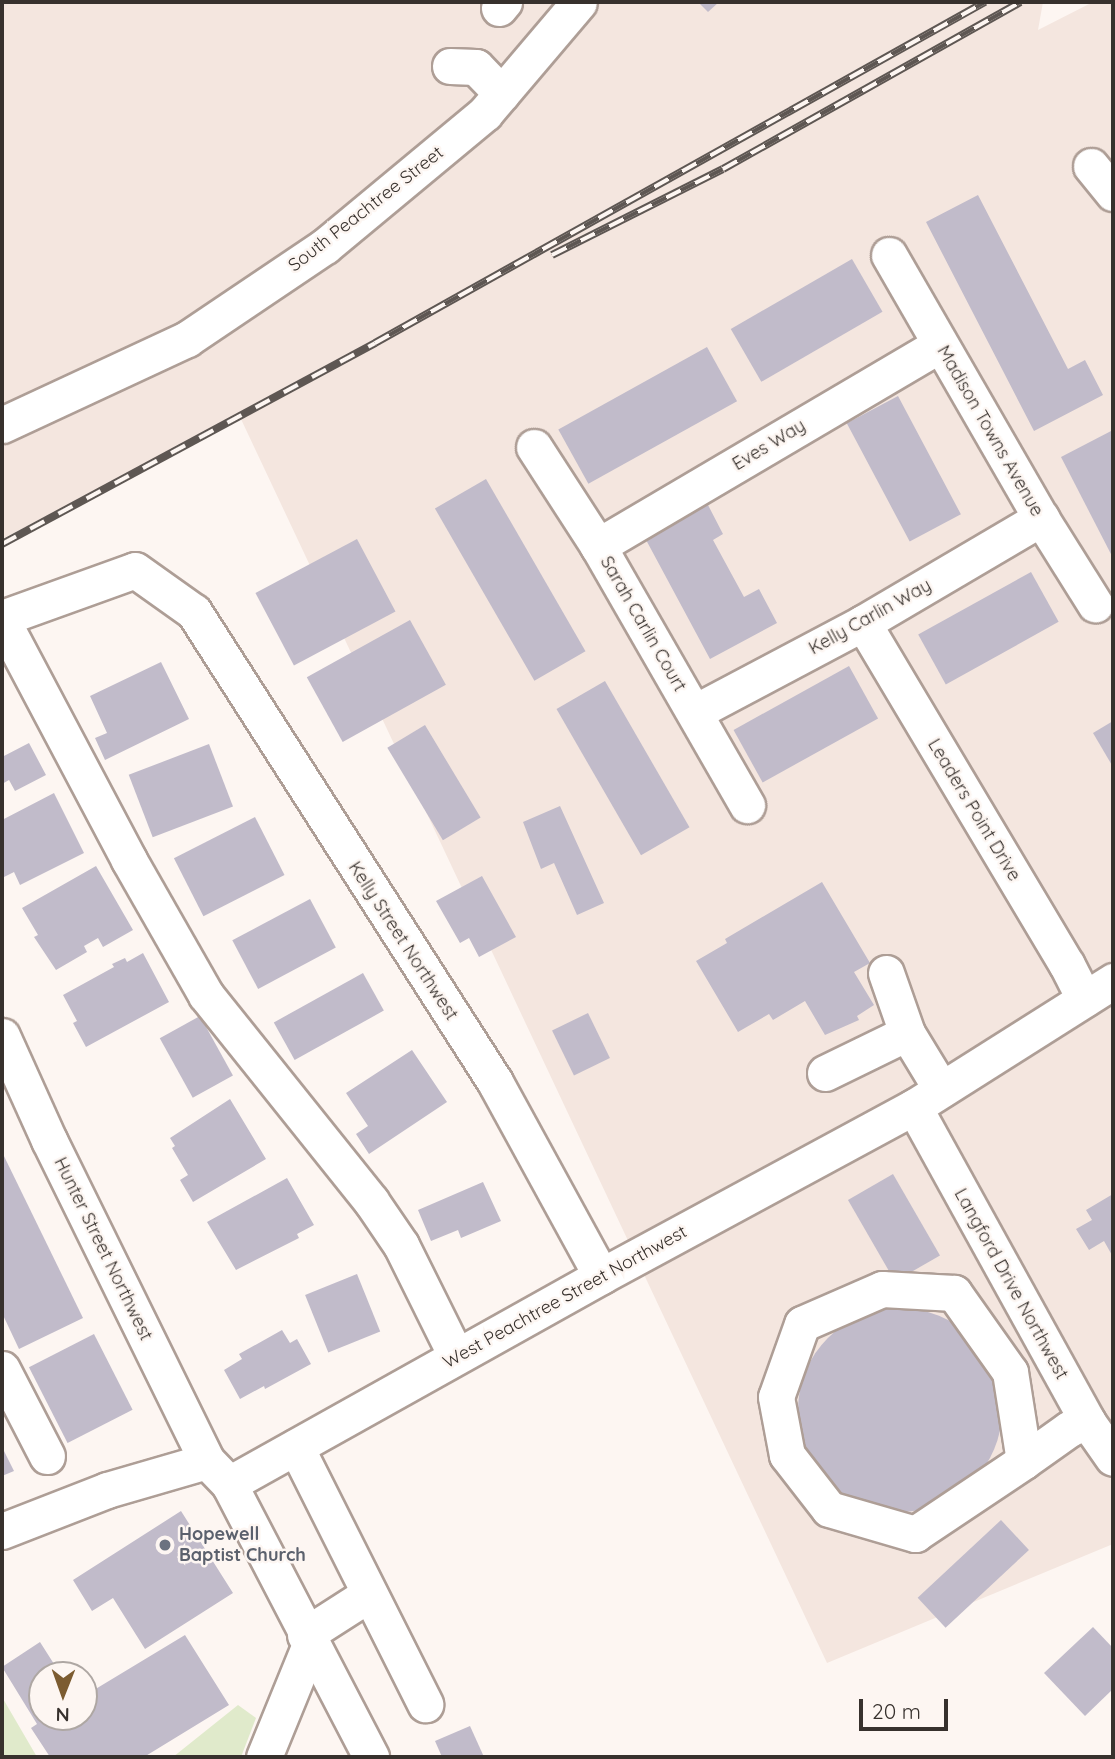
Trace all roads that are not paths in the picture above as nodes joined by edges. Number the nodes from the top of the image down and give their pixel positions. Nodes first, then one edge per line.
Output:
1 (571, 4) edge
2 (450, 66) dead end
3 (502, 94) junction
4 (1091, 166) dead end
5 (1113, 193) edge
6 (888, 255) dead end
7 (939, 345) junction
8 (2, 425) edge
9 (534, 447) dead end
10 (1041, 518) junction
11 (598, 546) junction
12 (1094, 604) dead end
13 (2, 619) edge
14 (863, 623) junction
15 (695, 712) junction
16 (747, 805) dead end
17 (886, 973) dead end
18 (1113, 981) edge
19 (1084, 999) junction
20 (907, 1033) junction
21 (2, 1036) edge
22 (825, 1073) dead end
23 (11, 1081) edge
24 (927, 1098) junction
25 (601, 1276) junction
26 (456, 1356) junction
27 (3, 1373) edge
28 (1087, 1421) junction
29 (296, 1447) junction
30 (47, 1456) dead end
31 (1113, 1458) edge
32 (1024, 1461) junction
33 (218, 1473) junction
34 (2, 1531) edge
35 (369, 1594) junction
36 (308, 1640) junction
37 (425, 1704) dead end
38 (264, 1757) edge
39 (370, 1757) edge

1 - 3 street, South Peachtree Street
2 - 3 street
3 - 8 street, South Peachtree Street
4 - 5 street
6 - 7 street, Madison Towns Avenue
7 - 10 street, Madison Towns Avenue
7 - 11 street, Eves Way
9 - 11 street, Sarah Carlin Court
10 - 12 street, Madison Towns Avenue
10 - 14 street, Kelly Carlin Way
11 - 15 street, Sarah Carlin Court
13 - 25 street, Kelly Street Northwest
13 - 26 street
14 - 15 street, Kelly Carlin Way
14 - 19 street, Leaders Point Drive
15 - 16 street, Sarah Carlin Court
17 - 20 street, Langford Drive Northwest
18 - 19 street, West Peachtree Street Northwest
19 - 24 street, West Peachtree Street Northwest
20 - 22 street
20 - 24 street, Langford Drive Northwest
21 - 23 street, Hunter Street Northwest
23 - 33 street, Hunter Street Northwest
24 - 25 street, West Peachtree Street Northwest
24 - 28 street, Langford Drive Northwest
25 - 26 street, West Peachtree Street Northwest
26 - 29 street, West Peachtree Street Northwest
27 - 30 street
28 - 31 street, Langford Drive Northwest
28 - 32 street
29 - 33 street, West Peachtree Street Northwest
29 - 35 street
32 - 32 street
33 - 34 street, West Peachtree Street Northwest
33 - 36 street, Hunter Street Northwest
35 - 36 street
35 - 37 street
36 - 38 street
36 - 39 street, Hunter Street Northwest

